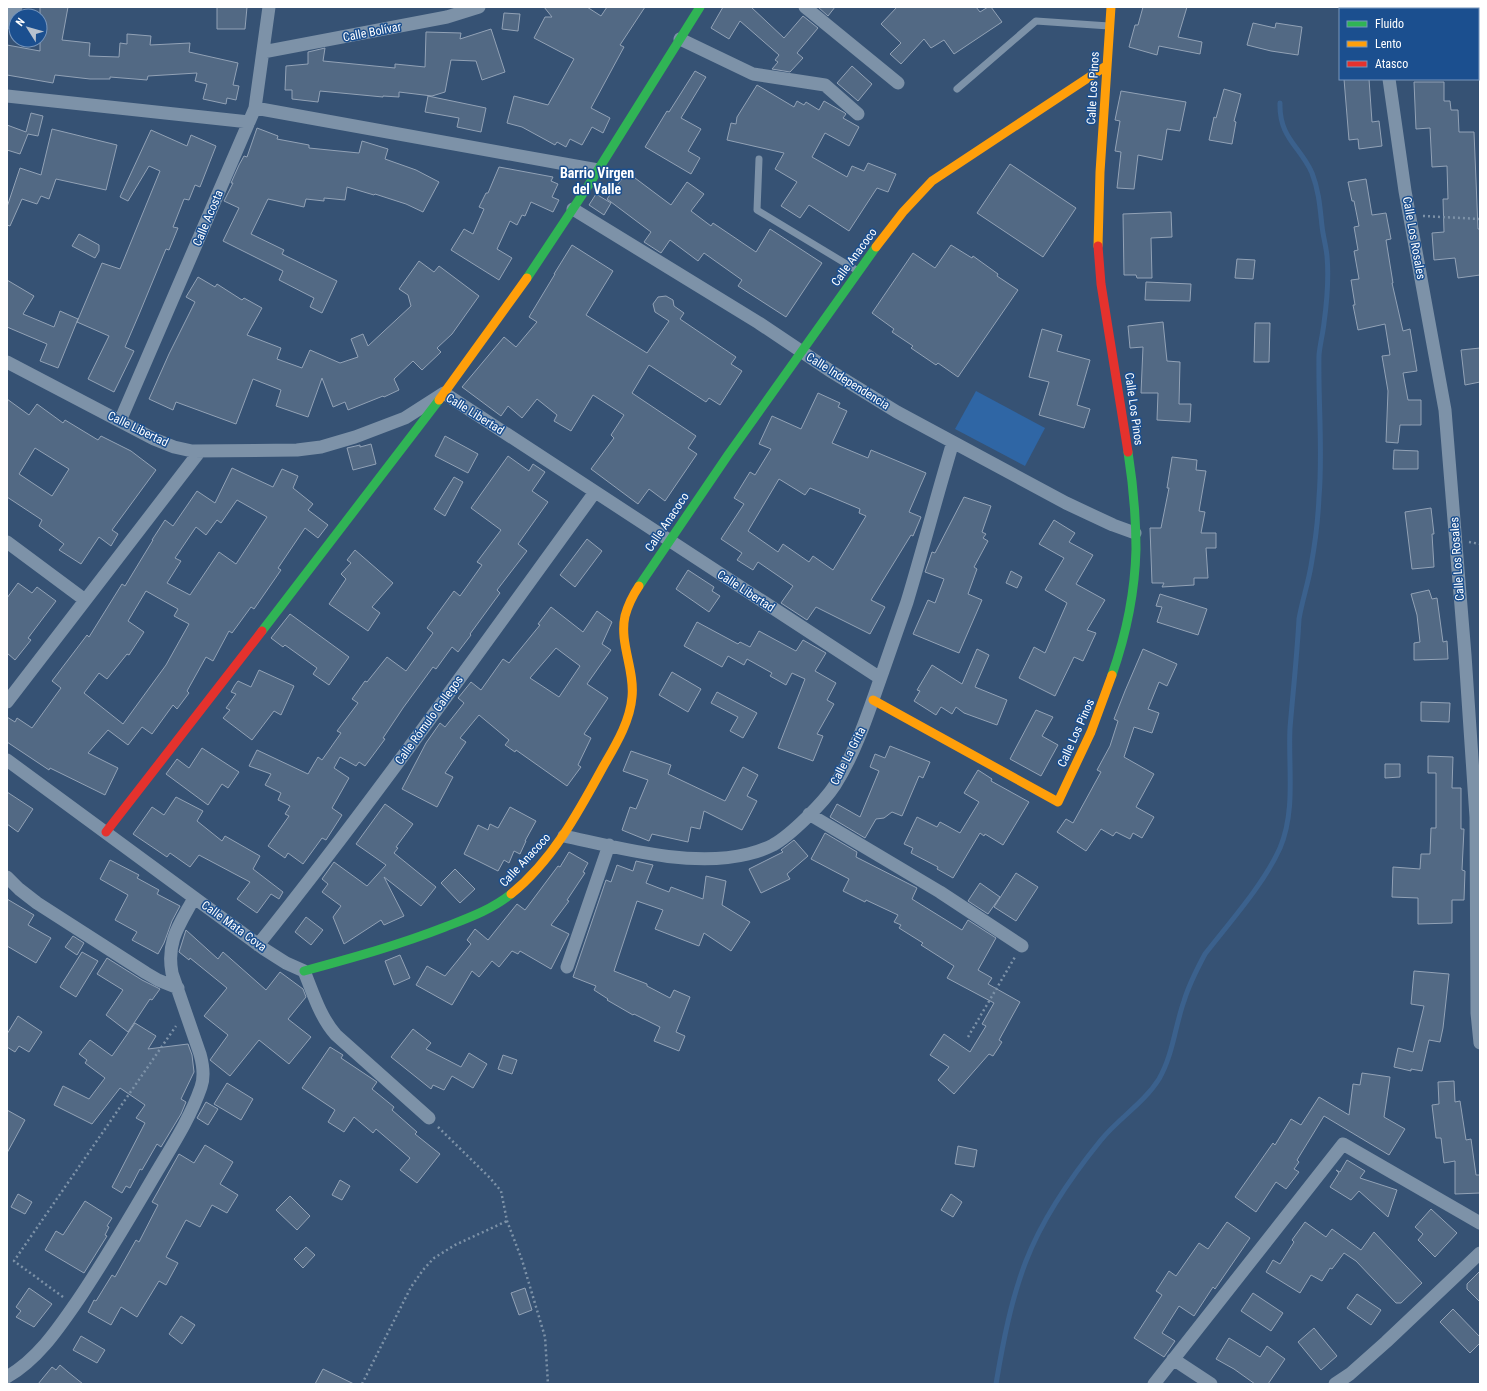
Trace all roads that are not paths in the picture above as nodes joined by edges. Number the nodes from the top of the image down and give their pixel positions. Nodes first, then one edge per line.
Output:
1 (16, 7) edge
2 (269, 7) edge
3 (479, 7) edge
4 (700, 7) edge
5 (806, 7) edge
6 (1111, 7) edge
7 (7, 23) edge
8 (1109, 26) junction
9 (680, 39) junction
10 (263, 52) junction
11 (1106, 66) junction
12 (1389, 80) edge
13 (898, 83) dead end
14 (957, 89) dead end
15 (7, 96) edge
16 (255, 108) junction
17 (858, 114) dead end
18 (249, 122) junction
19 (759, 159) dead end
20 (598, 170) junction
21 (573, 209) junction
22 (858, 271) junction
23 (801, 351) junction
24 (7, 362) edge
25 (444, 393) junction
26 (120, 421) junction
27 (953, 442) junction
28 (200, 451) junction
29 (595, 492) junction
30 (1135, 533) junction
31 (669, 541) junction
32 (7, 542) edge
33 (85, 600) junction
34 (880, 678) junction
35 (873, 700) junction
36 (7, 702) edge
37 (7, 760) edge
38 (809, 814) junction
39 (106, 832) junction
40 (1478, 835) edge
41 (564, 836) junction
42 (609, 845) junction
43 (7, 877) edge
44 (194, 898) junction
45 (258, 945) junction
46 (1022, 946) road end
47 (567, 967) dead end
48 (304, 971) junction
49 (178, 988) junction
50 (1480, 1043) edge
51 (429, 1118) road end
52 (1480, 1222) edge
53 (1480, 1253) edge
54 (1173, 1360) junction
55 (7, 1377) edge
56 (1154, 1384) edge
57 (1211, 1384) edge
58 (1335, 1384) edge

1 - 7 street
2 - 10 street, Calle Acosta
3 - 10 street, Calle Bolívar
4 - 9 street
5 - 13 street
6 - 8 street, Calle Los Pinos
8 - 11 street, Calle Los Pinos
8 - 14 lane
9 - 17 street
9 - 20 street
10 - 16 street, Calle Acosta
11 - 22 street, Calle Anacoco
11 - 30 street, Calle Los Pinos
12 - 40 street, Calle Los Rosales
15 - 18 street
16 - 18 street, Calle Acosta
16 - 20 street
18 - 26 street, Calle Acosta
19 - 22 lane
20 - 21 street
21 - 23 street, Calle Independencia
21 - 25 street
22 - 23 street, Calle Anacoco
23 - 27 street, Calle Independencia
23 - 31 street, Calle Anacoco
24 - 26 street, Calle Libertad
25 - 28 street, Calle Libertad
25 - 29 street, Calle Libertad
25 - 39 street
26 - 28 street, Calle Libertad
27 - 30 street, Calle Independencia
27 - 34 street, Calle La Grita
28 - 33 street
29 - 31 street, Calle Libertad
29 - 45 street, Calle Rómulo Gallegos
30 - 35 street, Calle Los Pinos
31 - 34 street, Calle Libertad
31 - 41 street, Calle Anacoco
32 - 33 street
33 - 36 street
34 - 35 street, Calle La Grita
35 - 38 street, Calle La Grita
37 - 39 street, Calle Mata Cova
38 - 42 street, Calle La Grita
38 - 46 street
39 - 44 street, Calle Mata Cova
40 - 50 street, Calle Los Rosales
41 - 42 street, Calle La Grita
41 - 48 street, Calle Anacoco
42 - 47 street
43 - 49 street
44 - 45 street, Calle Mata Cova
44 - 49 street
45 - 48 street, Calle Mata Cova
48 - 51 street
49 - 55 street
52 - 54 street
53 - 58 street
54 - 56 street
54 - 57 street

